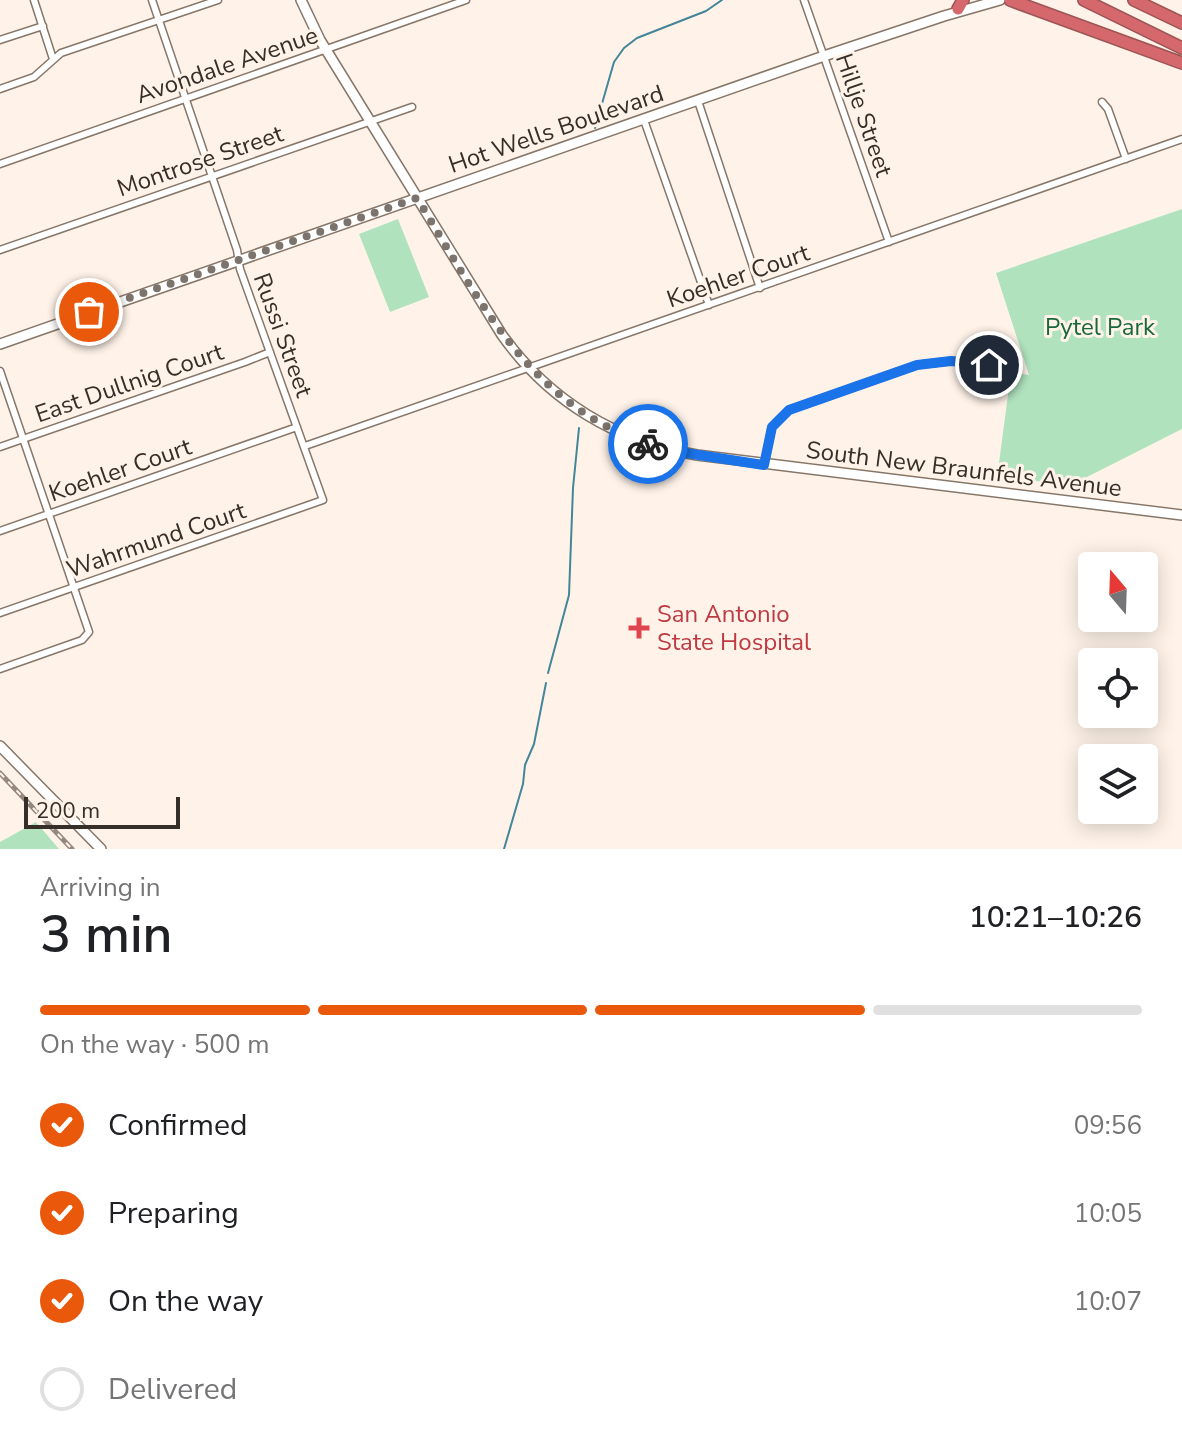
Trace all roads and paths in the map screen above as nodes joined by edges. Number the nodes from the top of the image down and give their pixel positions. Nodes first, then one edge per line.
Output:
1 (34, 0) edge
2 (152, 0) edge
3 (218, 0) edge
4 (301, 0) edge
5 (466, 0) edge
6 (804, 0) edge
7 (979, 0) edge
8 (1000, 0) edge
9 (1010, 0) edge
10 (1084, 0) edge
11 (1134, 0) edge
12 (960, 5) edge
13 (944, 16) junction
14 (159, 20) junction
15 (1182, 23) edge
16 (43, 26) junction
17 (0, 40) edge
18 (1182, 48) edge
19 (326, 49) junction
20 (824, 56) junction
21 (53, 59) junction
22 (1182, 63) edge
23 (0, 89) edge
24 (186, 99) junction
25 (698, 101) junction
26 (1102, 102) dead end
27 (412, 107) dead end
28 (644, 120) junction
29 (370, 121) junction
30 (1182, 139) edge
31 (1126, 159) junction
32 (0, 164) edge
33 (212, 176) junction
34 (417, 198) junction
35 (889, 242) junction
36 (0, 250) edge
37 (239, 260) junction
38 (760, 288) junction
39 (709, 305) junction
40 (0, 344) edge
41 (270, 352) junction
42 (1012, 367) dead end
43 (530, 368) junction
44 (0, 371) edge
45 (297, 427) junction
46 (23, 439) junction
47 (305, 446) junction
48 (0, 447) edge
49 (764, 465) junction
50 (323, 500) joint
51 (49, 514) junction
52 (1182, 515) edge
53 (0, 531) edge
54 (74, 588) junction
55 (0, 613) edge
56 (0, 669) edge
57 (0, 746) edge
58 (101, 849) edge

1 - 16 street
2 - 14 street, Russi Street
3 - 14 street
4 - 19 main road, South New Braunfels Avenue
5 - 19 street, Avondale Avenue
6 - 20 street, Hillje Street
7 - 12 main road, Hot Wells Boulevard
8 - 13 main road, Hot Wells Boulevard
9 - 22 highway
10 - 18 highway
11 - 15 highway
12 - 13 main road, Hot Wells Boulevard
13 - 20 main road, Hot Wells Boulevard
14 - 21 street
14 - 24 street, Russi Street
16 - 17 street
16 - 21 street
19 - 24 street, Avondale Avenue
19 - 29 main road, South New Braunfels Avenue
20 - 25 main road, Hot Wells Boulevard
20 - 35 street, Hillje Street
21 - 23 street
24 - 32 street, Avondale Avenue
24 - 33 street, Russi Street
25 - 28 main road, Hot Wells Boulevard
25 - 38 street
26 - 31 street
27 - 29 street, Montrose Street
28 - 34 main road, Hot Wells Boulevard
28 - 39 street
29 - 33 street, Montrose Street
29 - 34 main road, South New Braunfels Avenue
30 - 31 street, Koehler Court
31 - 35 street, Koehler Court
33 - 36 street, Montrose Street
33 - 37 street, Russi Street
34 - 37 main road, Hot Wells Boulevard
34 - 43 main road, South New Braunfels Avenue
35 - 38 street, Koehler Court
37 - 40 main road, Hot Wells Boulevard
37 - 41 street, Russi Street
38 - 39 street, Koehler Court
39 - 43 street, Koehler Court
41 - 45 street, Russi Street
41 - 46 street, East Dullnig Court
42 - 49 street
43 - 47 street, Koehler Court
43 - 49 main road, South New Braunfels Avenue
44 - 46 street
45 - 47 street, Russi Street
45 - 51 street, Koehler Court
46 - 48 street, East Dullnig Court
46 - 51 street
47 - 50 street, Russi Street
49 - 52 main road, South New Braunfels Avenue
50 - 54 street, Wahrmund Court
51 - 53 street, Koehler Court
51 - 54 street
54 - 55 street, Wahrmund Court
54 - 56 street
57 - 58 main road

